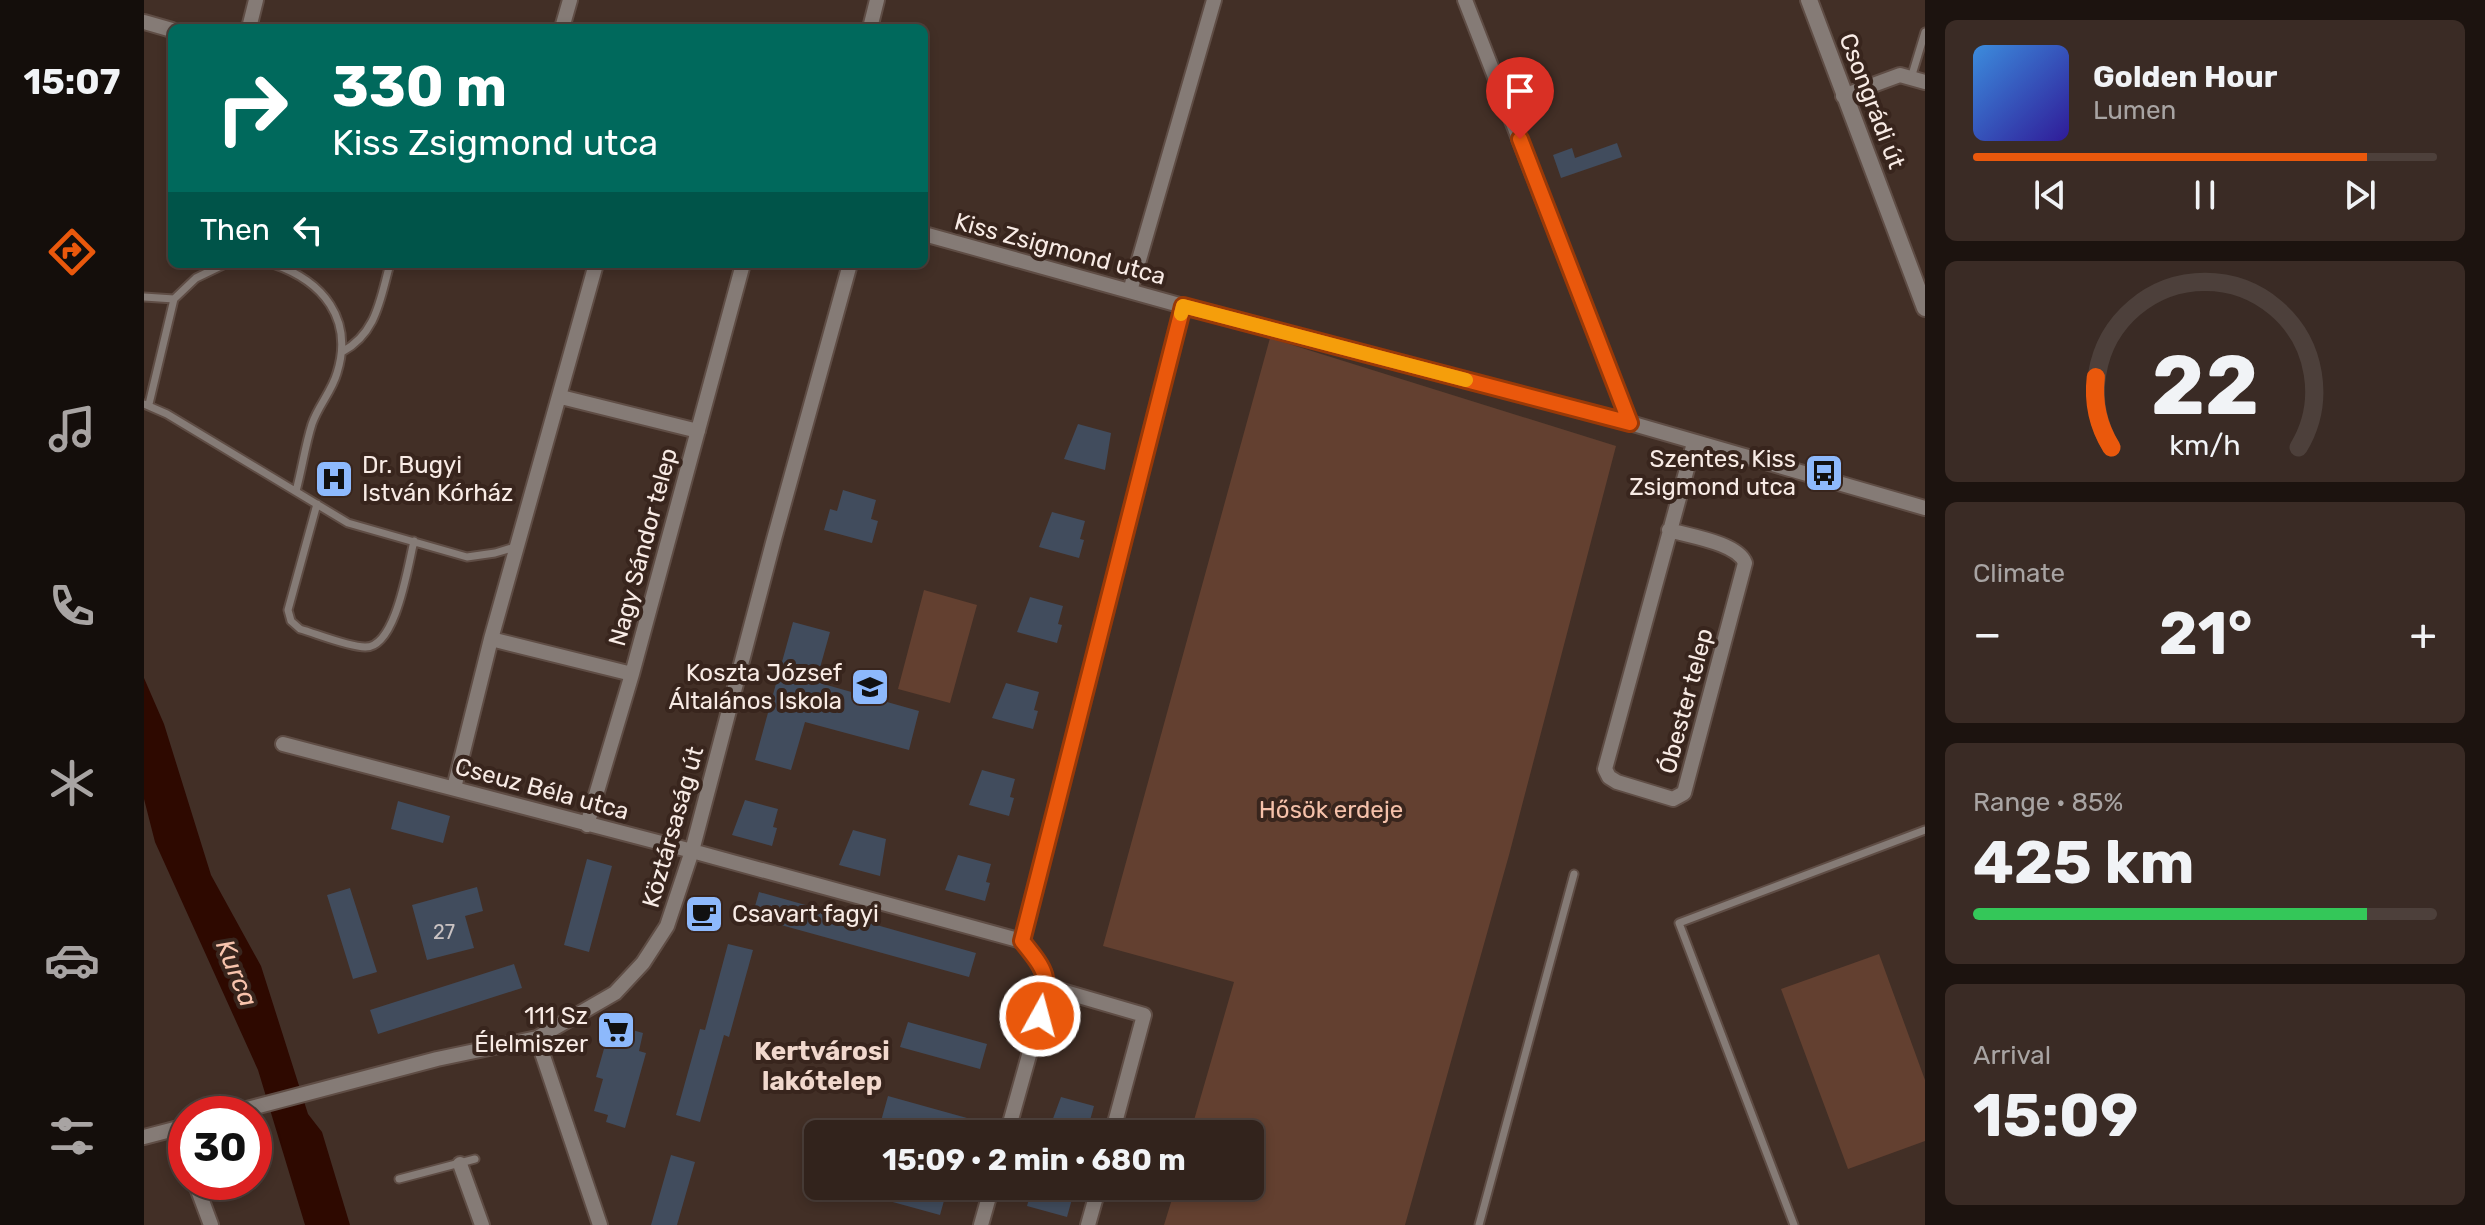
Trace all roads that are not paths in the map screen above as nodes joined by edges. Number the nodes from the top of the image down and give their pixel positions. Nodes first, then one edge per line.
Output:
1 (256, 0) edge
2 (570, 0) edge
3 (877, 0) edge
4 (1214, 0) edge
5 (1465, 0) edge
6 (1809, 0) edge
7 (144, 22) edge
8 (250, 24) edge
9 (563, 24) edge
10 (871, 24) edge
11 (168, 29) edge
12 (1925, 32) edge
13 (1918, 80) edge
14 (1843, 96) junction
15 (928, 235) edge
16 (217, 268) edge
17 (284, 268) edge
18 (389, 268) edge
19 (595, 268) edge
20 (742, 268) edge
21 (849, 268) edge
22 (1130, 291) junction
23 (144, 297) edge
24 (174, 299) junction
25 (1183, 306) junction
26 (1925, 308) edge
27 (342, 352) junction
28 (561, 397) junction
29 (146, 404) edge
30 (1630, 423) junction
31 (698, 431) junction
32 (1694, 443) junction
33 (296, 491) junction
34 (317, 504) junction
35 (1925, 508) edge
36 (1669, 530) junction
37 (414, 541) junction
38 (517, 546) junction
39 (491, 639) junction
40 (632, 674) junction
41 (283, 744) dead end
42 (454, 788) junction
43 (587, 825) junction
44 (1925, 830) edge
45 (692, 851) junction
46 (1574, 874) dead end
47 (1022, 941) junction
48 (1048, 987) junction
49 (537, 1038) junction
50 (272, 1102) edge
51 (1011, 1120) edge
52 (1116, 1120) edge
53 (168, 1131) edge
54 (144, 1137) edge
55 (475, 1159) dead end
56 (460, 1164) junction
57 (399, 1179) dead end
58 (202, 1200) edge
59 (988, 1200) edge
60 (1095, 1200) edge
61 (211, 1225) edge
62 (482, 1225) edge
63 (600, 1225) edge
64 (981, 1225) edge
65 (1088, 1225) edge
66 (1479, 1225) edge
67 (1794, 1225) edge

1 - 8 street
2 - 9 street
3 - 10 street
4 - 22 street
5 - 30 street
6 - 14 street, Csongrádi út
7 - 11 street
12 - 13 lane
13 - 14 street
14 - 26 street, Csongrádi út
15 - 22 street, Kiss Zsigmond utca
16 - 24 lane
17 - 27 lane
18 - 27 lane
19 - 28 street
20 - 31 street, Nagy Sándor telep
21 - 45 street, Köztársaság út
22 - 25 street, Kiss Zsigmond utca
23 - 24 lane
24 - 29 lane
25 - 30 street, Kiss Zsigmond utca
25 - 47 street
27 - 33 lane
28 - 31 street, Nagy Sándor telep
28 - 38 street
29 - 33 lane
30 - 32 street, Kiss Zsigmond utca
31 - 40 street, Nagy Sándor telep
32 - 35 street, Kiss Zsigmond utca
32 - 36 street, Óbester telep
33 - 34 lane
34 - 37 lane
34 - 37 lane
36 - 36 street, Óbester telep
37 - 38 lane
38 - 39 street
39 - 40 street, Nagy Sándor telep
39 - 42 street
40 - 43 street, Nagy Sándor telep
41 - 42 street, Cseuz Béla utca
42 - 43 street, Cseuz Béla utca
43 - 45 street, Cseuz Béla utca
44 - 67 lane
45 - 47 street, Cseuz Béla utca
45 - 49 street, Köztársaság út
46 - 66 lane
47 - 48 street
48 - 51 street
48 - 52 street
49 - 50 street, Köztársaság út
49 - 63 street
53 - 54 street
55 - 56 lane
56 - 57 lane
56 - 62 street
58 - 61 street
59 - 64 street
60 - 65 street

